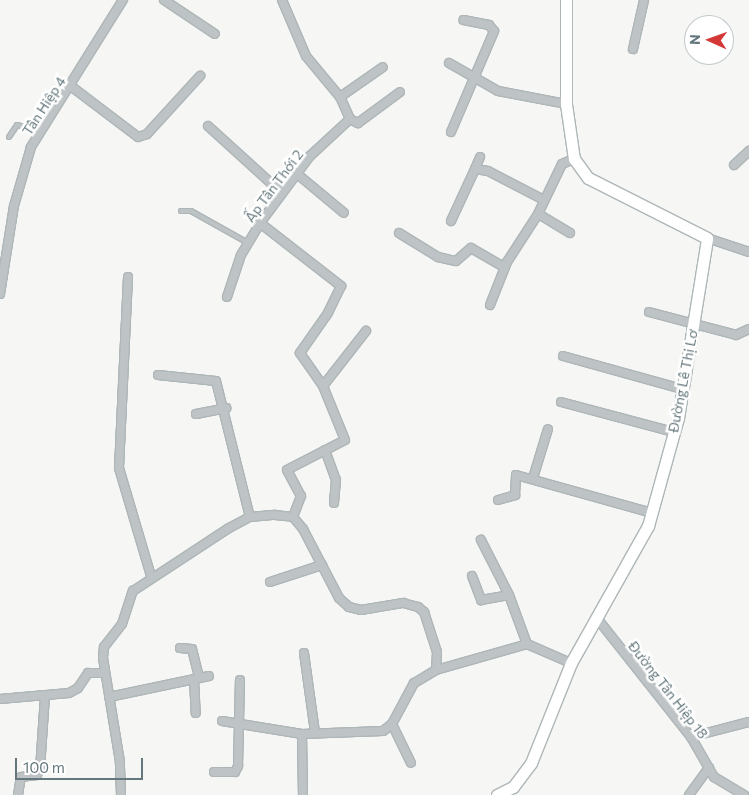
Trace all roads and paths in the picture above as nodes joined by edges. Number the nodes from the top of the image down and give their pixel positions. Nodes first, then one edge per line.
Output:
1 (123, 0) edge
2 (164, 0) edge
3 (282, 0) edge
4 (566, 0) edge
5 (644, 0) edge
6 (463, 20) dead end
7 (215, 34) dead end
8 (633, 49) dead end
9 (449, 63) dead end
10 (383, 67) dead end
11 (200, 76) dead end
12 (477, 77) junction
13 (72, 87) junction
14 (400, 92) dead end
15 (340, 97) junction
16 (566, 104) junction
17 (350, 120) junction
18 (208, 126) dead end
19 (41, 132) junction
20 (451, 132) dead end
21 (9, 137) dead end
22 (749, 151) edge
23 (480, 156) dead end
24 (574, 159) junction
25 (734, 165) dead end
26 (474, 169) junction
27 (296, 173) junction
28 (282, 193) junction
29 (544, 200) junction
30 (181, 211) dead end
31 (344, 213) dead end
32 (538, 214) junction
33 (451, 221) dead end
34 (260, 223) junction
35 (399, 233) dead end
36 (570, 233) dead end
37 (707, 238) junction
38 (248, 243) junction
39 (749, 252) edge
40 (505, 268) junction
41 (128, 277) dead end
42 (0, 294) edge
43 (227, 297) dead end
44 (490, 305) dead end
45 (649, 312) dead end
46 (694, 322) junction
47 (749, 329) edge
48 (366, 331) dead end
49 (562, 356) dead end
50 (158, 374) dead end
51 (323, 386) junction
52 (682, 389) junction
53 (561, 402) dead end
54 (226, 408) junction
55 (196, 414) dead end
56 (548, 430) dead end
57 (674, 432) junction
58 (325, 450) junction
59 (534, 478) junction
60 (498, 500) dead end
61 (334, 503) dead end
62 (652, 513) junction
63 (250, 517) junction
64 (293, 518) junction
65 (481, 540) dead end
66 (322, 565) junction
67 (151, 576) junction
68 (472, 576) dead end
69 (270, 582) dead end
70 (509, 595) junction
71 (596, 618) junction
72 (527, 644) junction
73 (180, 648) dead end
74 (304, 653) dead end
75 (571, 663) junction
76 (436, 670) junction
77 (105, 673) junction
78 (209, 676) dead end
79 (197, 679) junction
80 (240, 680) dead end
81 (45, 695) junction
82 (109, 697) junction
83 (0, 699) edge
84 (196, 713) dead end
85 (222, 722) dead end
86 (237, 722) junction
87 (749, 722) edge
88 (392, 724) junction
89 (314, 732) junction
90 (302, 734) junction
91 (691, 737) junction
92 (411, 763) dead end
93 (709, 768) junction
94 (214, 772) dead end
95 (502, 794) edge
96 (18, 795) edge
97 (120, 795) edge
98 (303, 795) edge
99 (689, 795) edge
100 (744, 795) edge

1 - 13 street, Tân Hiệp 4
2 - 7 street
3 - 15 street
4 - 16 street
5 - 8 street
6 - 12 street
9 - 12 street
10 - 15 street
11 - 13 street
12 - 16 street
12 - 20 street
13 - 19 street, Tân Hiệp 4
14 - 17 street
15 - 17 street
16 - 24 street
17 - 27 street, Ấp Tân Thới 2
18 - 28 street
19 - 21 lane
19 - 42 street, Tân Hiệp 4
22 - 25 street
23 - 26 street
24 - 29 street
24 - 37 street
26 - 29 street
26 - 33 street
27 - 28 street, Ấp Tân Thới 2
27 - 31 street
28 - 34 street, Ấp Tân Thới 2
29 - 32 street
30 - 38 lane
32 - 36 street
32 - 40 street
34 - 38 street, Ấp Tân Thới 2
34 - 51 street
35 - 40 street
37 - 39 street
37 - 46 street, Đường Lê Thị Lơ
38 - 43 street, Ấp Tân Thới 2
40 - 44 street
41 - 67 street
45 - 46 street
46 - 47 street
46 - 52 street, Đường Lê Thị Lơ
48 - 51 street
49 - 52 street
50 - 54 street
51 - 58 street
52 - 57 street, Đường Lê Thị Lơ
53 - 57 street
54 - 55 street
54 - 63 street
56 - 59 street
57 - 62 street, Đường Lê Thị Lơ
58 - 61 street
58 - 64 street
59 - 60 street
59 - 62 street
62 - 71 street, Đường Lê Thị Lơ
63 - 64 street
63 - 67 street
64 - 66 street
65 - 70 street
66 - 69 street
66 - 76 street
67 - 77 street
68 - 70 street
70 - 72 street
71 - 75 street, Đường Lê Thị Lơ
71 - 91 street, Đường Tân Hiệp 18
72 - 75 street
72 - 76 street
73 - 79 street
74 - 89 street
75 - 95 street, Đường Lê Thị Lơ
76 - 88 street
77 - 81 street
77 - 82 street
78 - 79 street
79 - 82 street
79 - 84 street
80 - 86 street
81 - 83 street
81 - 96 street
82 - 97 street
85 - 86 street
86 - 90 street
86 - 94 street
87 - 91 street
88 - 89 street
88 - 92 street
89 - 90 street
90 - 98 street
91 - 93 street, Đường Tân Hiệp 18
93 - 99 street
93 - 100 street, Đường Tân Hiệp 18

